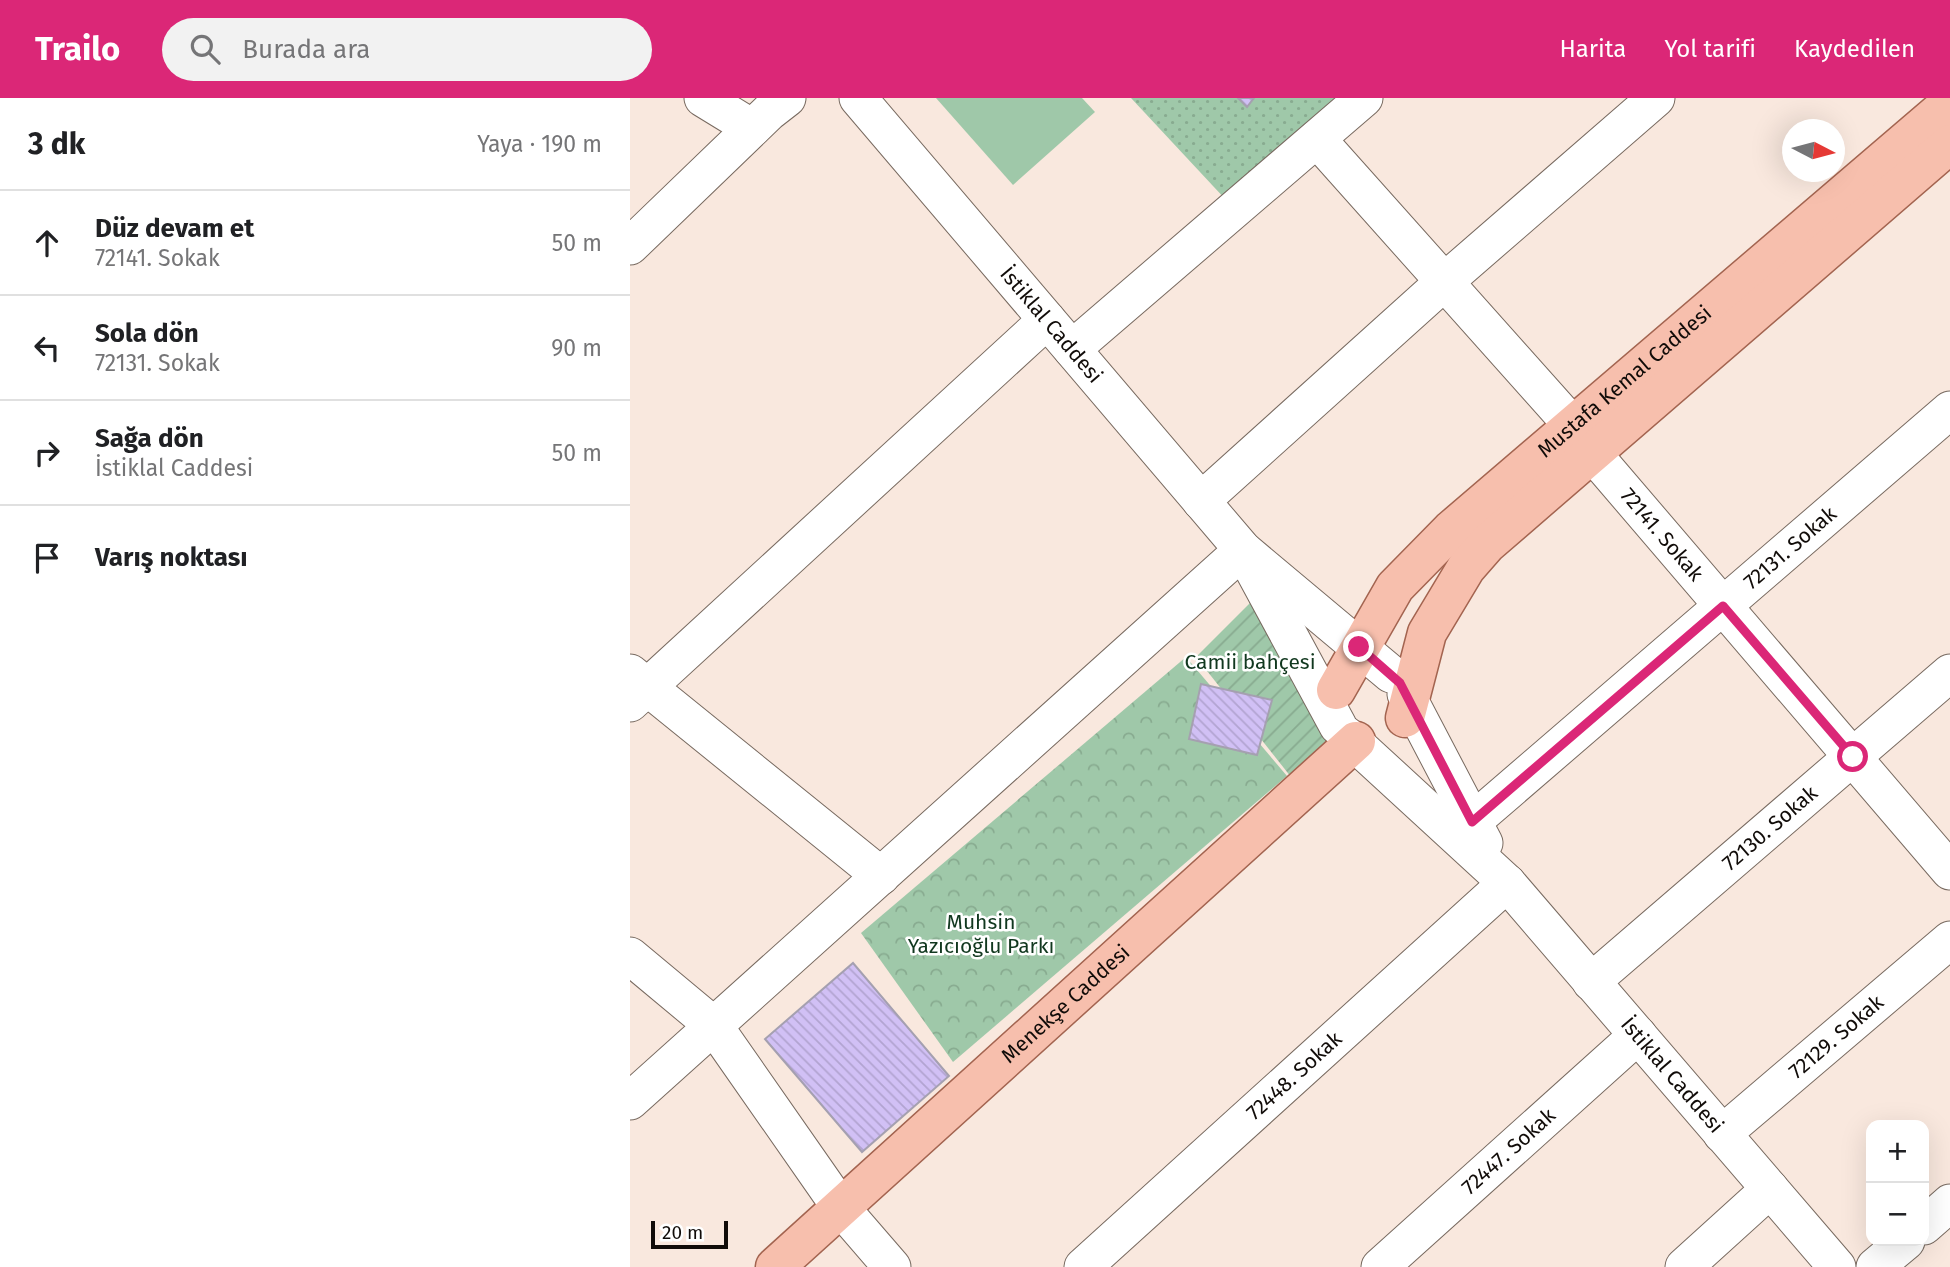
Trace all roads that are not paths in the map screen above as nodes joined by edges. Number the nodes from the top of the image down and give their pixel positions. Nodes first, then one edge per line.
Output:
1 (704, 98) edge
2 (787, 98) edge
3 (858, 98) edge
4 (1364, 98) edge
5 (1656, 98) edge
6 (1950, 103) edge
7 (752, 128) junction
8 (1317, 139) junction
9 (1950, 144) edge
10 (630, 246) edge
11 (1443, 283) junction
12 (1047, 320) junction
13 (1072, 349) junction
14 (1950, 410) edge
15 (1583, 440) junction
16 (1201, 501) junction
17 (1243, 550) junction
18 (1723, 606) junction
19 (1359, 647) junction
20 (1950, 673) edge
21 (636, 688) edge
22 (1403, 697) junction
23 (1346, 727) junction
24 (1853, 757) junction
25 (1472, 822) junction
26 (1950, 871) edge
27 (881, 876) junction
28 (1507, 883) junction
29 (1950, 940) edge
30 (630, 956) edge
31 (1591, 982) junction
32 (714, 1026) junction
33 (1637, 1035) junction
34 (630, 1101) edge
35 (1722, 1134) junction
36 (1770, 1189) junction
37 (1950, 1203) edge
38 (841, 1208) junction
39 (1929, 1222) edge
40 (1900, 1246) edge
41 (775, 1267) edge
42 (892, 1267) edge
43 (1083, 1267) edge
44 (1380, 1267) edge
45 (1684, 1267) edge
46 (1837, 1267) edge
47 (1875, 1267) edge

1 - 7 street
2 - 7 street
3 - 12 street, İstiklal Caddesi
4 - 8 street
5 - 11 street
6 - 15 main road, Mustafa Kemal Caddesi
7 - 10 street
8 - 11 street, 72141. Sokak
8 - 13 street
9 - 15 main road, Mustafa Kemal Caddesi
11 - 15 street, 72141. Sokak
11 - 16 street
12 - 13 street, İstiklal Caddesi
12 - 21 street
13 - 16 street, İstiklal Caddesi
14 - 18 street, 72131. Sokak
15 - 18 street, 72141. Sokak
15 - 19 main road, Mustafa Kemal Caddesi
15 - 22 main road, Mustafa Kemal Caddesi
16 - 17 street, İstiklal Caddesi
17 - 19 street, İstiklal Caddesi
17 - 23 street, İstiklal Caddesi
17 - 27 street
18 - 24 street, 72141. Sokak
18 - 25 street, 72131. Sokak
19 - 22 street, İstiklal Caddesi
19 - 23 main road, Mustafa Kemal Caddesi
20 - 24 street, 72130. Sokak
21 - 27 street
22 - 23 main road
22 - 23 main road
22 - 25 street, İstiklal Caddesi
23 - 28 street, İstiklal Caddesi
23 - 38 main road, Menekşe Caddesi
24 - 26 street, 72141. Sokak
24 - 31 street, 72130. Sokak
25 - 28 street, İstiklal Caddesi
27 - 32 street
28 - 31 street, İstiklal Caddesi
28 - 43 street, 72448. Sokak
29 - 35 street, 72129. Sokak
30 - 32 street
31 - 33 street, İstiklal Caddesi
32 - 34 street
32 - 38 street
33 - 35 street, İstiklal Caddesi
33 - 44 street, 72447. Sokak
35 - 36 street, İstiklal Caddesi
36 - 45 street
36 - 46 street, İstiklal Caddesi
37 - 39 street
38 - 41 main road, Menekşe Caddesi
38 - 42 street
40 - 47 street

